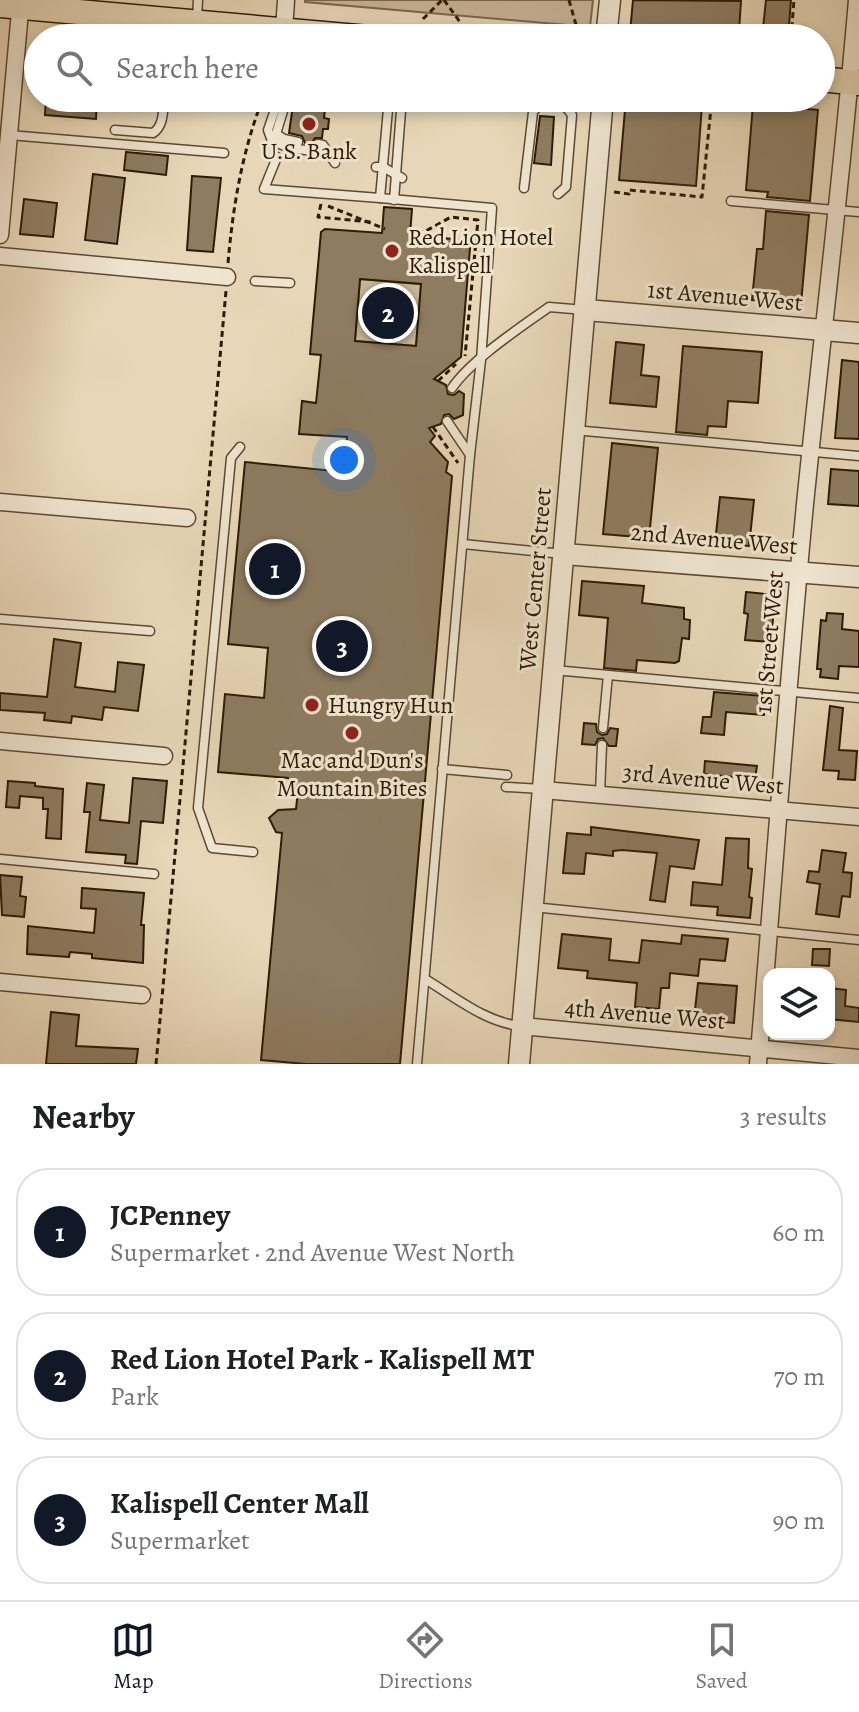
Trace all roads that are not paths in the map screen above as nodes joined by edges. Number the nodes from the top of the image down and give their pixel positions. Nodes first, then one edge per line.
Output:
1 (286, 0) edge
2 (610, 0) edge
3 (857, 0) edge
4 (14, 4) edge
5 (184, 18) edge
6 (234, 24) edge
7 (284, 24) edge
8 (607, 24) edge
9 (854, 83) edge
10 (6, 93) edge
11 (162, 112) edge
12 (274, 112) edge
13 (283, 112) edge
14 (387, 112) edge
15 (401, 112) edge
16 (533, 112) edge
17 (570, 112) edge
18 (602, 112) edge
19 (115, 130) dead end
20 (5, 136) edge
21 (298, 142) dead end
22 (318, 144) dead end
23 (224, 153) dead end
24 (328, 153) junction
25 (277, 157) dead end
26 (335, 163) dead end
27 (379, 167) junction
28 (399, 176) junction
29 (524, 188) dead end
30 (558, 194) dead end
31 (380, 198) junction
32 (394, 200) junction
33 (731, 201) dead end
34 (838, 211) junction
35 (859, 212) edge
36 (0, 235) edge
37 (0, 256) edge
38 (227, 277) road end
39 (255, 281) dead end
40 (290, 283) dead end
41 (586, 310) junction
42 (823, 330) junction
43 (859, 333) edge
44 (481, 360) junction
45 (452, 388) dead end
46 (447, 421) dead end
47 (574, 430) junction
48 (240, 447) dead end
49 (811, 451) junction
50 (470, 455) junction
51 (859, 456) edge
52 (0, 502) edge
53 (187, 518) dead end
54 (463, 544) junction
55 (564, 554) junction
56 (799, 571) junction
57 (859, 577) edge
58 (0, 619) edge
59 (150, 631) dead end
60 (554, 670) junction
61 (608, 675) junction
62 (788, 692) junction
63 (859, 698) edge
64 (603, 728) dead end
65 (0, 741) edge
66 (602, 745) dead end
67 (164, 756) dead end
68 (442, 769) junction
69 (507, 775) dead end
70 (506, 787) dead end
71 (543, 790) junction
72 (600, 794) junction
73 (778, 810) junction
74 (859, 817) edge
75 (253, 852) dead end
76 (0, 859) edge
77 (154, 874) dead end
78 (533, 907) junction
79 (768, 931) junction
80 (859, 940) edge
81 (425, 979) junction
82 (0, 982) edge
83 (142, 995) dead end
84 (522, 1026) junction
85 (758, 1056) edge
86 (859, 1058) edge
87 (417, 1064) edge
88 (519, 1064) edge

1 - 7 street
2 - 8 street
3 - 9 street, 1st Street West
4 - 5 main road
4 - 10 street
5 - 6 main road
9 - 34 street, 1st Street West
10 - 20 street
11 - 19 lane
12 - 24 lane
13 - 21 lane
14 - 27 lane
15 - 28 lane
16 - 29 lane
17 - 30 lane
18 - 41 street, West Center Street
20 - 23 lane
20 - 36 street
22 - 24 lane
24 - 26 lane
25 - 31 lane
27 - 28 lane
27 - 31 lane
28 - 32 lane
31 - 32 lane
32 - 44 lane
33 - 34 lane
34 - 35 lane
34 - 42 street, 1st Street West
37 - 38 street
39 - 40 lane
41 - 42 street, 1st Avenue West
41 - 44 lane
41 - 47 street, West Center Street
42 - 43 street, 1st Avenue West
42 - 49 street, 1st Street West
44 - 45 lane
44 - 50 lane
46 - 50 lane
47 - 49 lane
47 - 55 street, West Center Street
48 - 75 lane
49 - 51 lane
49 - 56 street, 1st Street West
50 - 54 lane
52 - 53 street
54 - 55 lane
54 - 68 lane
55 - 56 street, 2nd Avenue West
55 - 60 street, West Center Street
56 - 57 street, 2nd Avenue West
56 - 62 street, 1st Street West
58 - 59 lane
60 - 61 lane
60 - 71 street, West Center Street
61 - 62 lane
61 - 64 lane
62 - 63 lane
62 - 73 street, 1st Street West
65 - 67 street
66 - 72 lane
68 - 69 lane
68 - 81 lane
70 - 71 lane
71 - 72 street, 3rd Avenue West
71 - 78 street, West Center Street
72 - 73 street, 3rd Avenue West
73 - 74 street, 3rd Avenue West
73 - 79 street, 1st Street West
76 - 77 lane
78 - 79 lane
78 - 84 street, West Center Street
79 - 80 lane
79 - 85 street, 1st Street West
81 - 84 lane
81 - 87 lane
82 - 83 street
84 - 85 street, 4th Avenue West
84 - 88 street, West Center Street
85 - 86 street, 4th Avenue West

